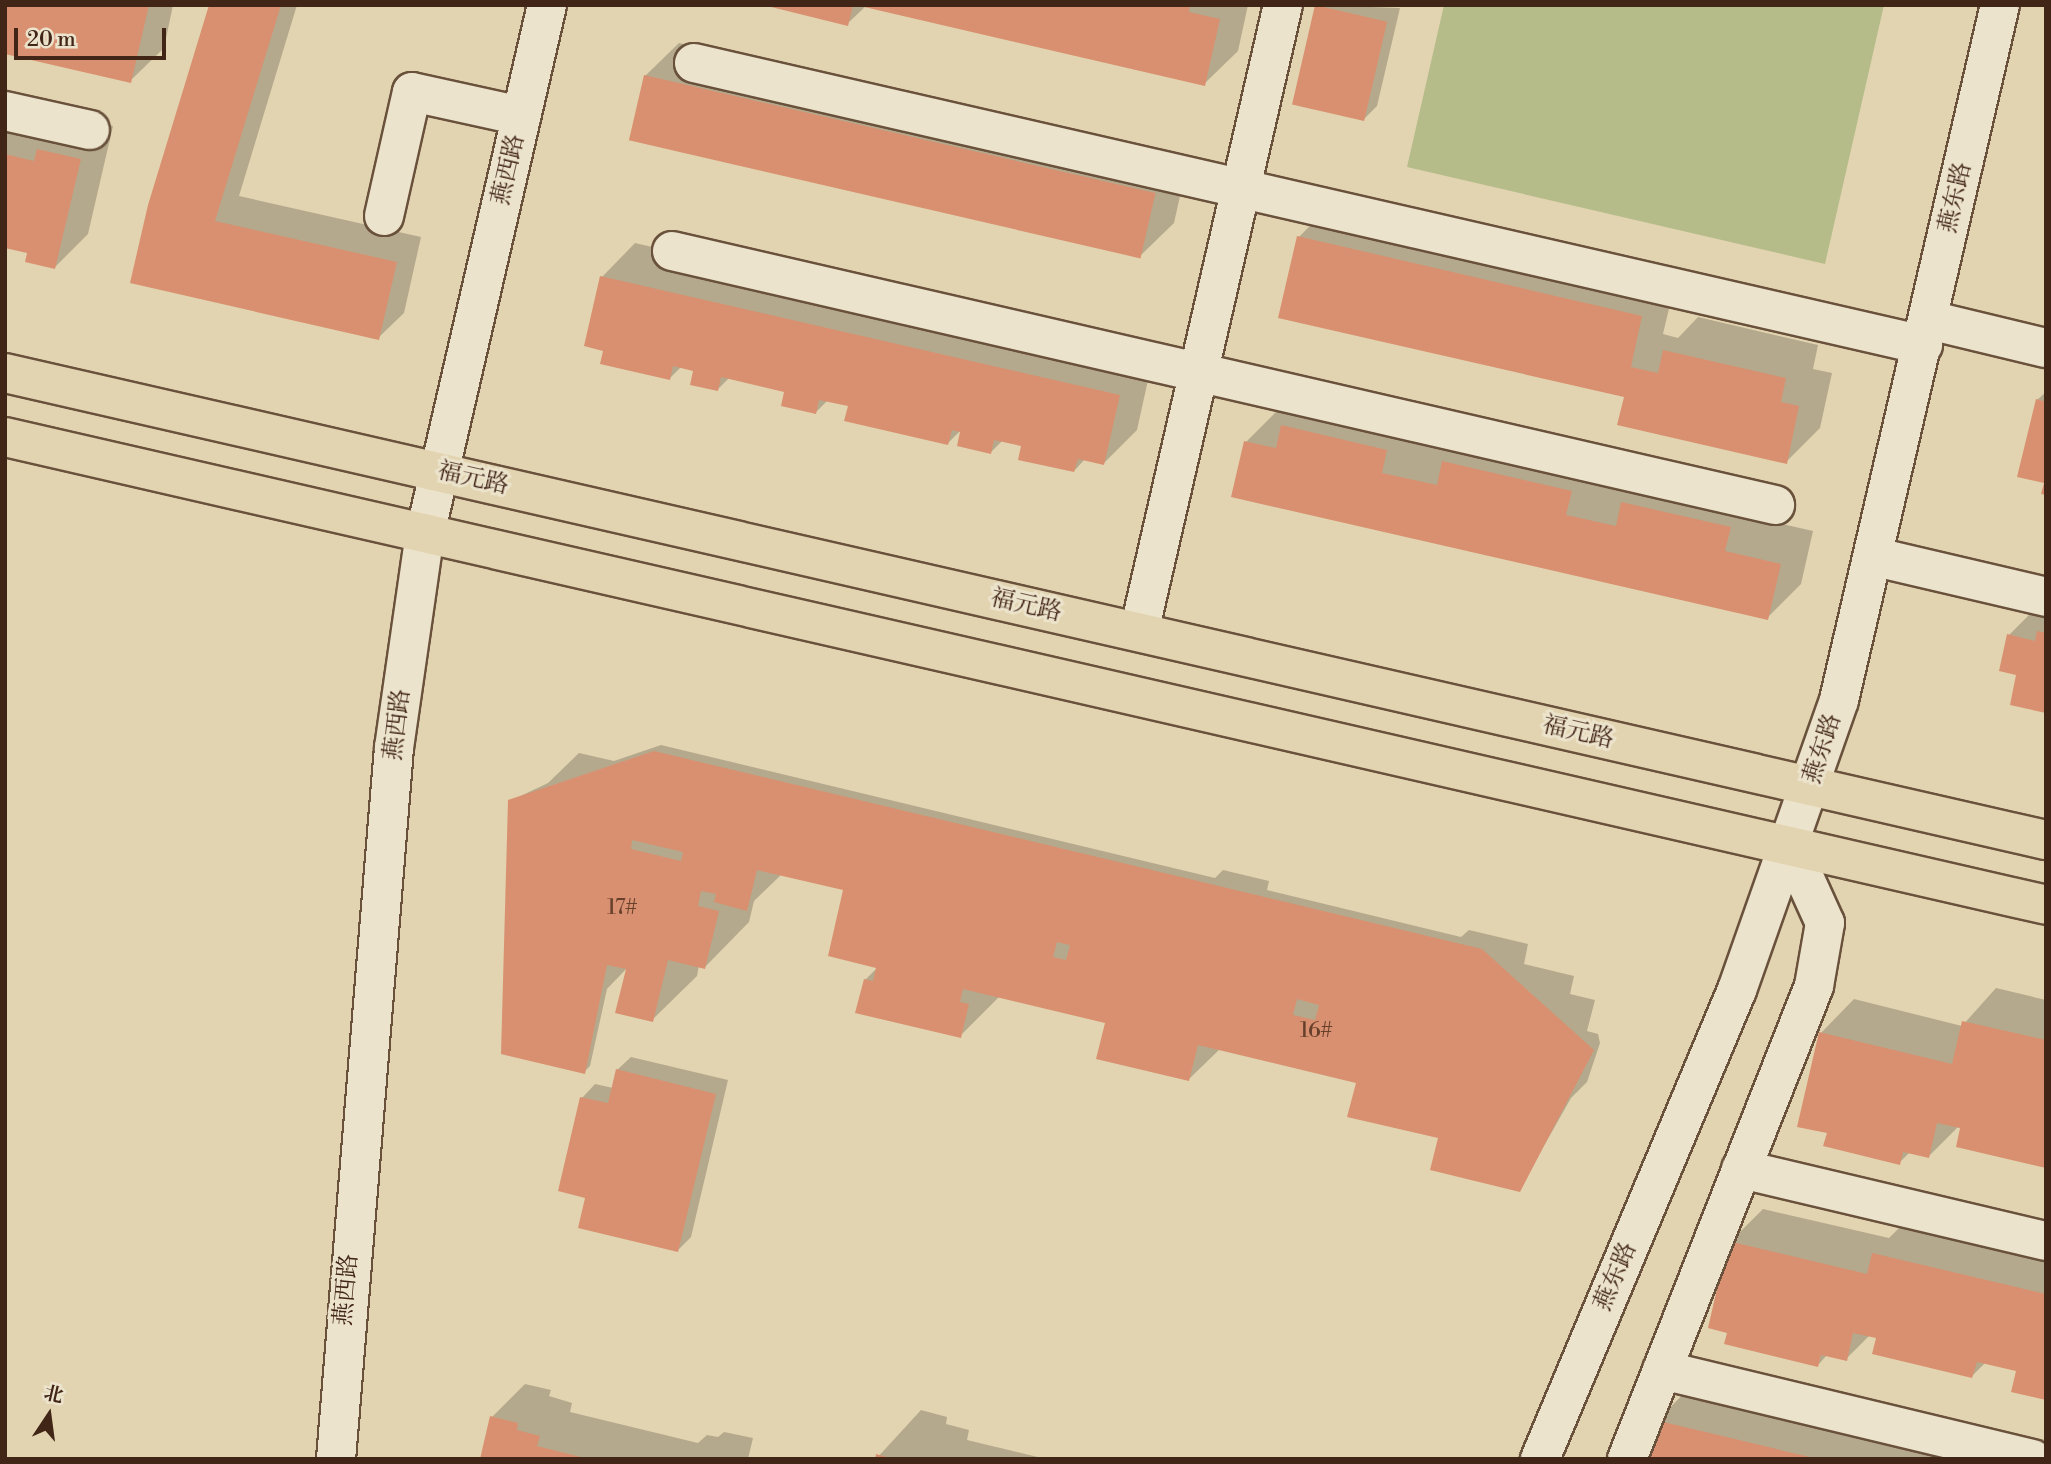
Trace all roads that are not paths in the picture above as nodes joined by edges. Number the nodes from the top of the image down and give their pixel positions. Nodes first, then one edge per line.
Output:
1 (547, 5) edge
2 (1283, 5) edge
3 (2000, 5) edge
4 (694, 63) dead end
5 (5, 111) edge
6 (521, 116) junction
7 (90, 131) dead end
8 (1240, 188) junction
9 (384, 216) dead end
10 (672, 251) dead end
11 (1926, 333) junction
12 (2046, 348) edge
13 (1198, 372) junction
14 (5, 373) edge
15 (5, 438) edge
16 (440, 472) junction
17 (1775, 505) dead end
18 (425, 534) junction
19 (1876, 556) junction
20 (2046, 597) edge
21 (1139, 632) junction
22 (1811, 786) junction
23 (2046, 840) edge
24 (1790, 846) junction
25 (2046, 905) edge
26 (1741, 1169) junction
27 (2046, 1241) edge
28 (1662, 1370) junction
29 (336, 1459) edge
30 (1540, 1459) edge
31 (1627, 1459) edge
32 (2032, 1459) edge

1 - 6 street, 燕西路
2 - 8 street
3 - 11 street, 燕东路
4 - 8 street
5 - 7 street
6 - 9 street
6 - 16 street, 燕西路
8 - 11 street
8 - 13 street
10 - 13 street
11 - 12 street
11 - 19 street, 燕东路
13 - 17 street
13 - 21 street
14 - 16 main road, 福元路
15 - 18 main road
16 - 18 street, 燕西路
16 - 21 main road, 福元路
18 - 24 main road
18 - 29 street, 燕西路
19 - 20 street
19 - 22 street, 燕东路
21 - 22 main road, 福元路
22 - 23 main road, 福元路
22 - 24 street, 燕东路
24 - 25 main road
24 - 26 street
24 - 30 street, 燕东路
26 - 27 street
26 - 28 street
28 - 31 street
28 - 32 street

